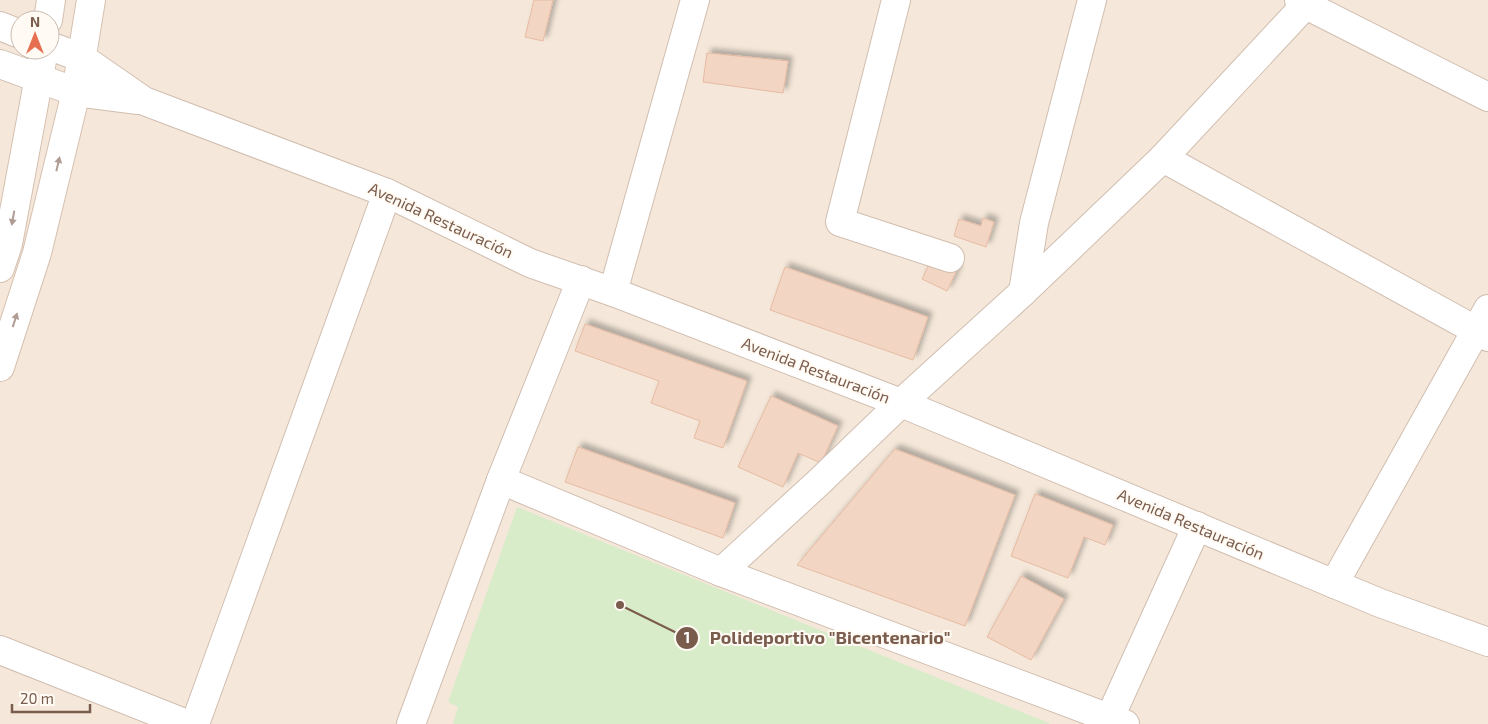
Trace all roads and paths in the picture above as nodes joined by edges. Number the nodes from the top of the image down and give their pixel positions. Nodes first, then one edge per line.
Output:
1 (91, 0) edge
2 (695, 0) edge
3 (896, 0) edge
4 (1092, 0) edge
5 (1304, 2) edge
6 (60, 50) edge
7 (82, 58) junction
8 (42, 60) edge
9 (0, 64) edge
10 (39, 78) junction
11 (76, 92) junction
12 (1488, 97) edge
13 (144, 101) junction
14 (1163, 158) junction
15 (387, 193) junction
16 (950, 258) dead end
17 (0, 268) edge
18 (581, 280) junction
19 (613, 292) junction
20 (1023, 292) junction
21 (1484, 325) edge
22 (0, 367) edge
23 (901, 403) junction
24 (501, 480) junction
25 (1197, 526) junction
26 (721, 572) junction
27 (1334, 584) junction
28 (1488, 642) edge
29 (0, 650) edge
30 (1114, 722) edge
31 (187, 724) edge
32 (195, 724) edge
33 (411, 724) edge

1 - 7 street
2 - 19 street
3 - 16 street
4 - 20 street
5 - 12 street
5 - 14 street
6 - 7 street, Avenida Restauración
7 - 11 street
7 - 13 street, Avenida Restauración
8 - 10 street
9 - 10 street, Avenida Restauración
10 - 11 street, Avenida Restauración
10 -> 17 street
11 - 13 street, Avenida Restauración
22 -> 11 street
13 - 15 street, Avenida Restauración
14 - 20 street
14 - 21 street
15 - 18 street, Avenida Restauración
15 - 32 street
18 - 19 street, Avenida Restauración
18 - 24 street
19 - 23 street, Avenida Restauración
20 - 23 street
21 - 27 street
23 - 25 street, Avenida Restauración
23 - 26 street
24 - 26 street
24 - 33 street
25 - 27 street, Avenida Restauración
25 - 30 street
26 - 30 street
27 - 28 street, Avenida Restauración
29 - 31 street

